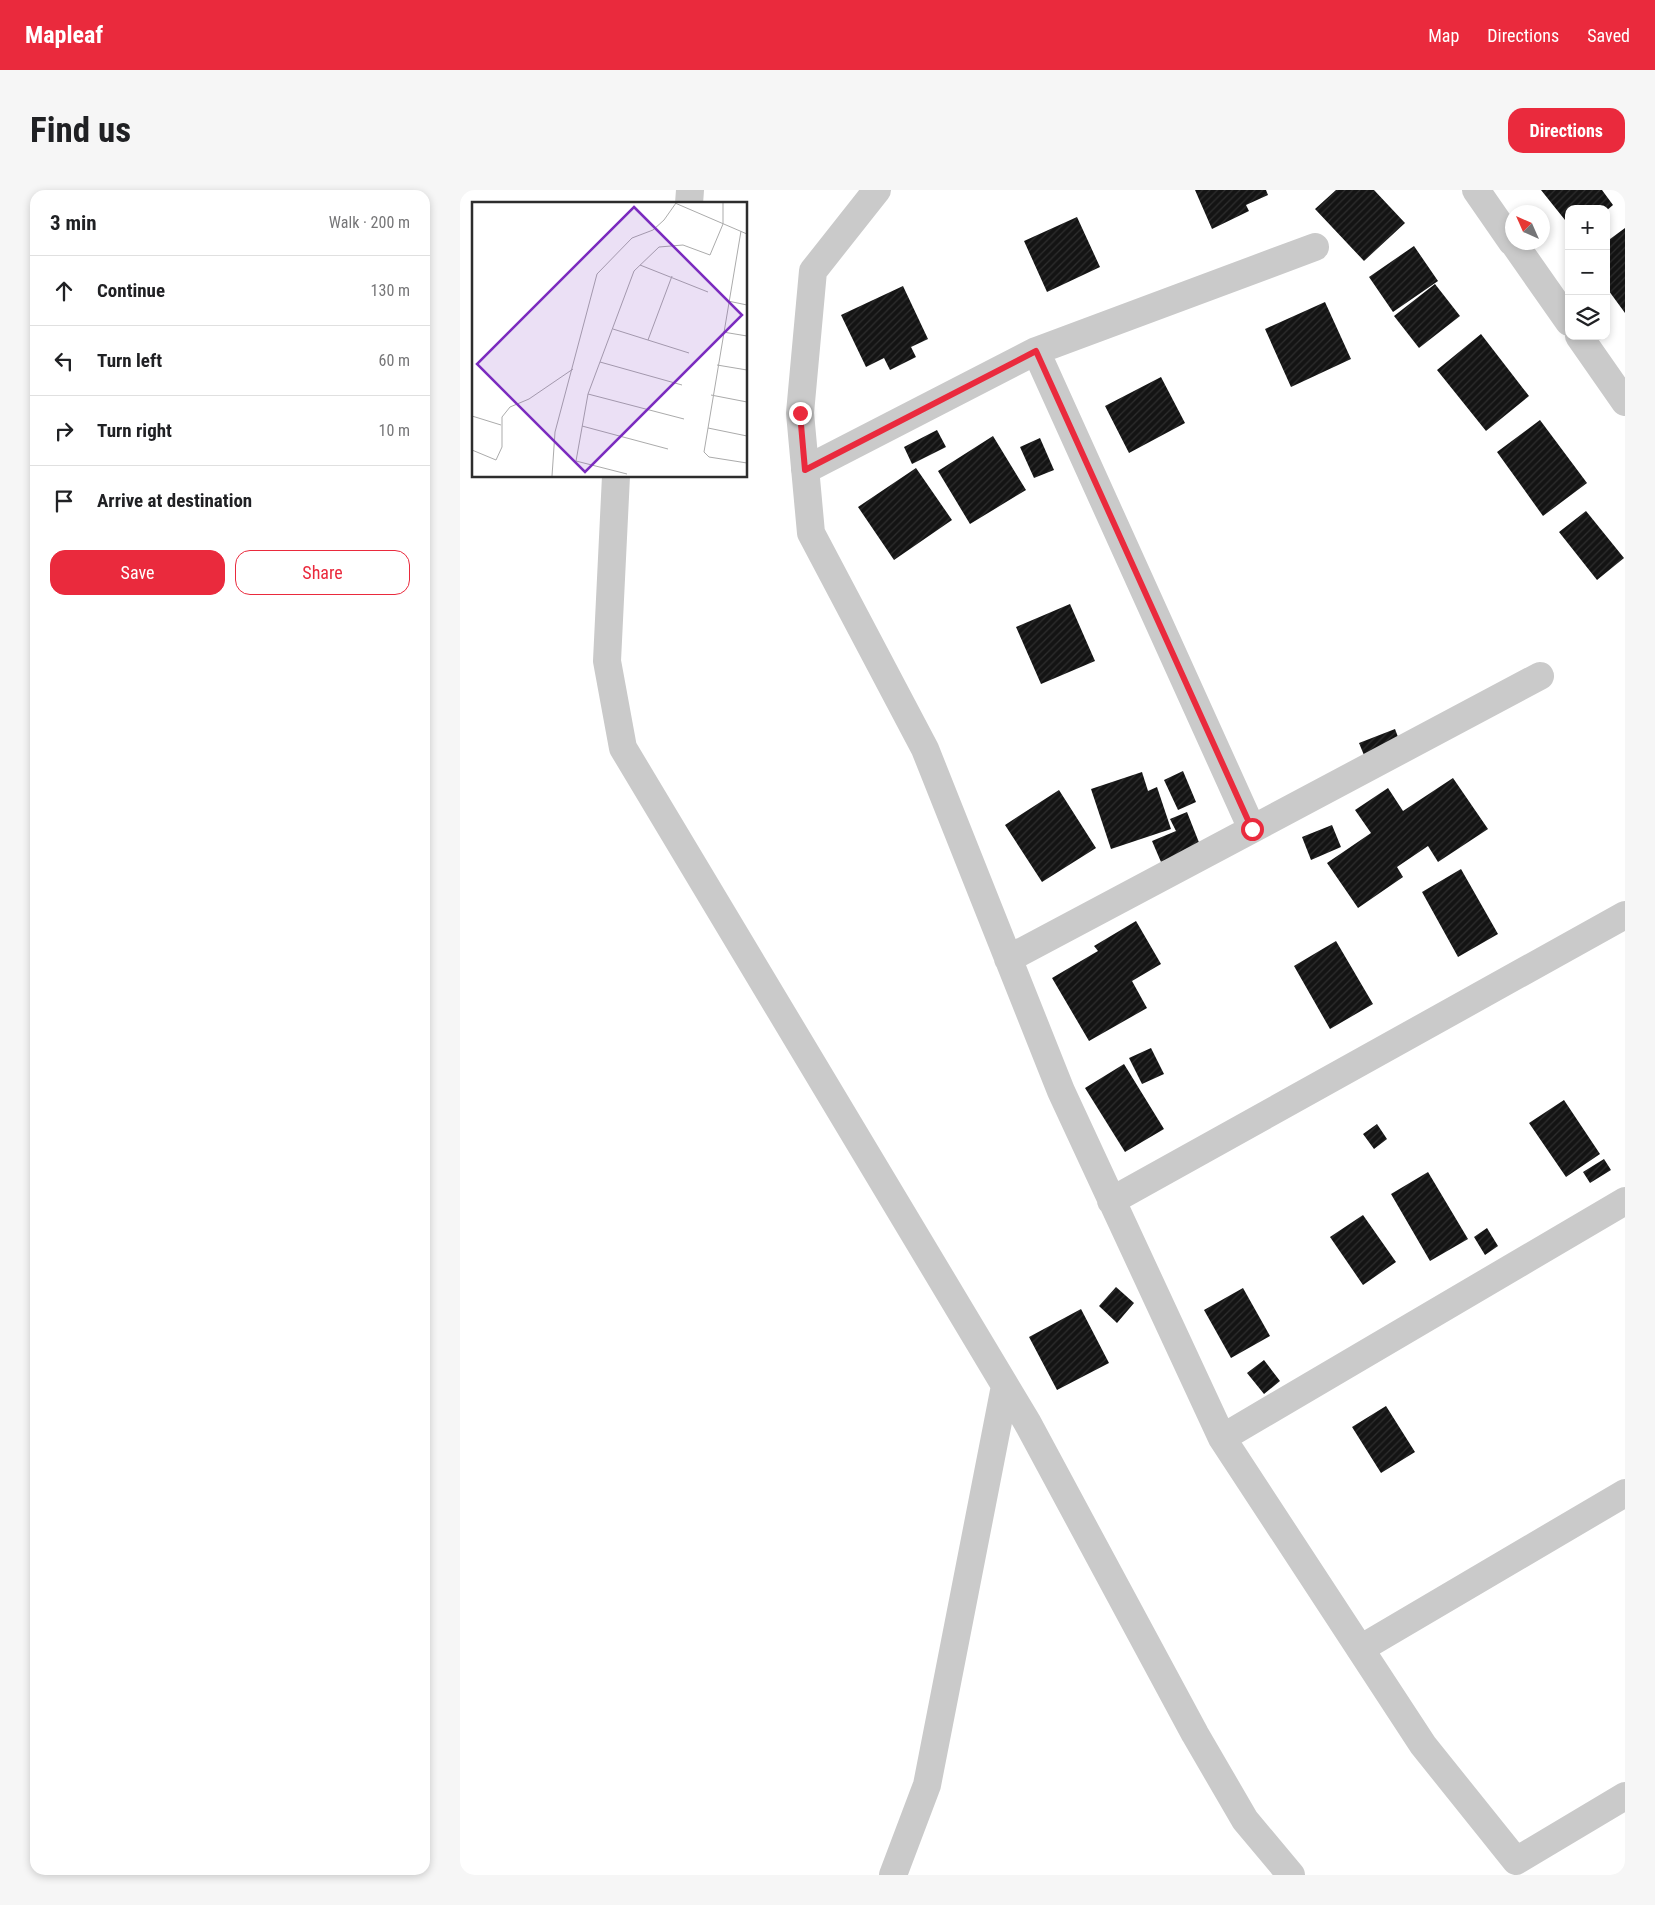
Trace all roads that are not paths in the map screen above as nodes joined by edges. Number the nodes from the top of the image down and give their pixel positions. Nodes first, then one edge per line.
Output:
1 (877, 190) edge
2 (1476, 190) edge
3 (1505, 231) edge
4 (1315, 247) dead end
5 (1519, 250) edge
6 (1565, 316) edge
7 (1582, 340) edge
8 (1036, 351) junction
9 (1621, 388) edge
10 (805, 470) junction
11 (616, 478) edge
12 (1540, 676) dead end
13 (1252, 829) junction
14 (1625, 915) edge
15 (1008, 959) junction
16 (1111, 1201) junction
17 (1625, 1201) edge
18 (1005, 1386) junction
19 (1222, 1438) junction
20 (1625, 1493) edge
21 (1360, 1649) junction
22 (1625, 1796) edge
23 (893, 1875) edge
24 (1291, 1875) edge

1 - 10 street
2 - 3 street
4 - 8 street
5 - 6 street
7 - 9 street
8 - 10 street
8 - 13 street
10 - 15 street
11 - 18 street
12 - 13 street
13 - 15 street
14 - 16 street
15 - 16 street
16 - 19 street
17 - 19 street
18 - 23 street
18 - 24 street
19 - 21 street
20 - 21 street
21 - 22 street

